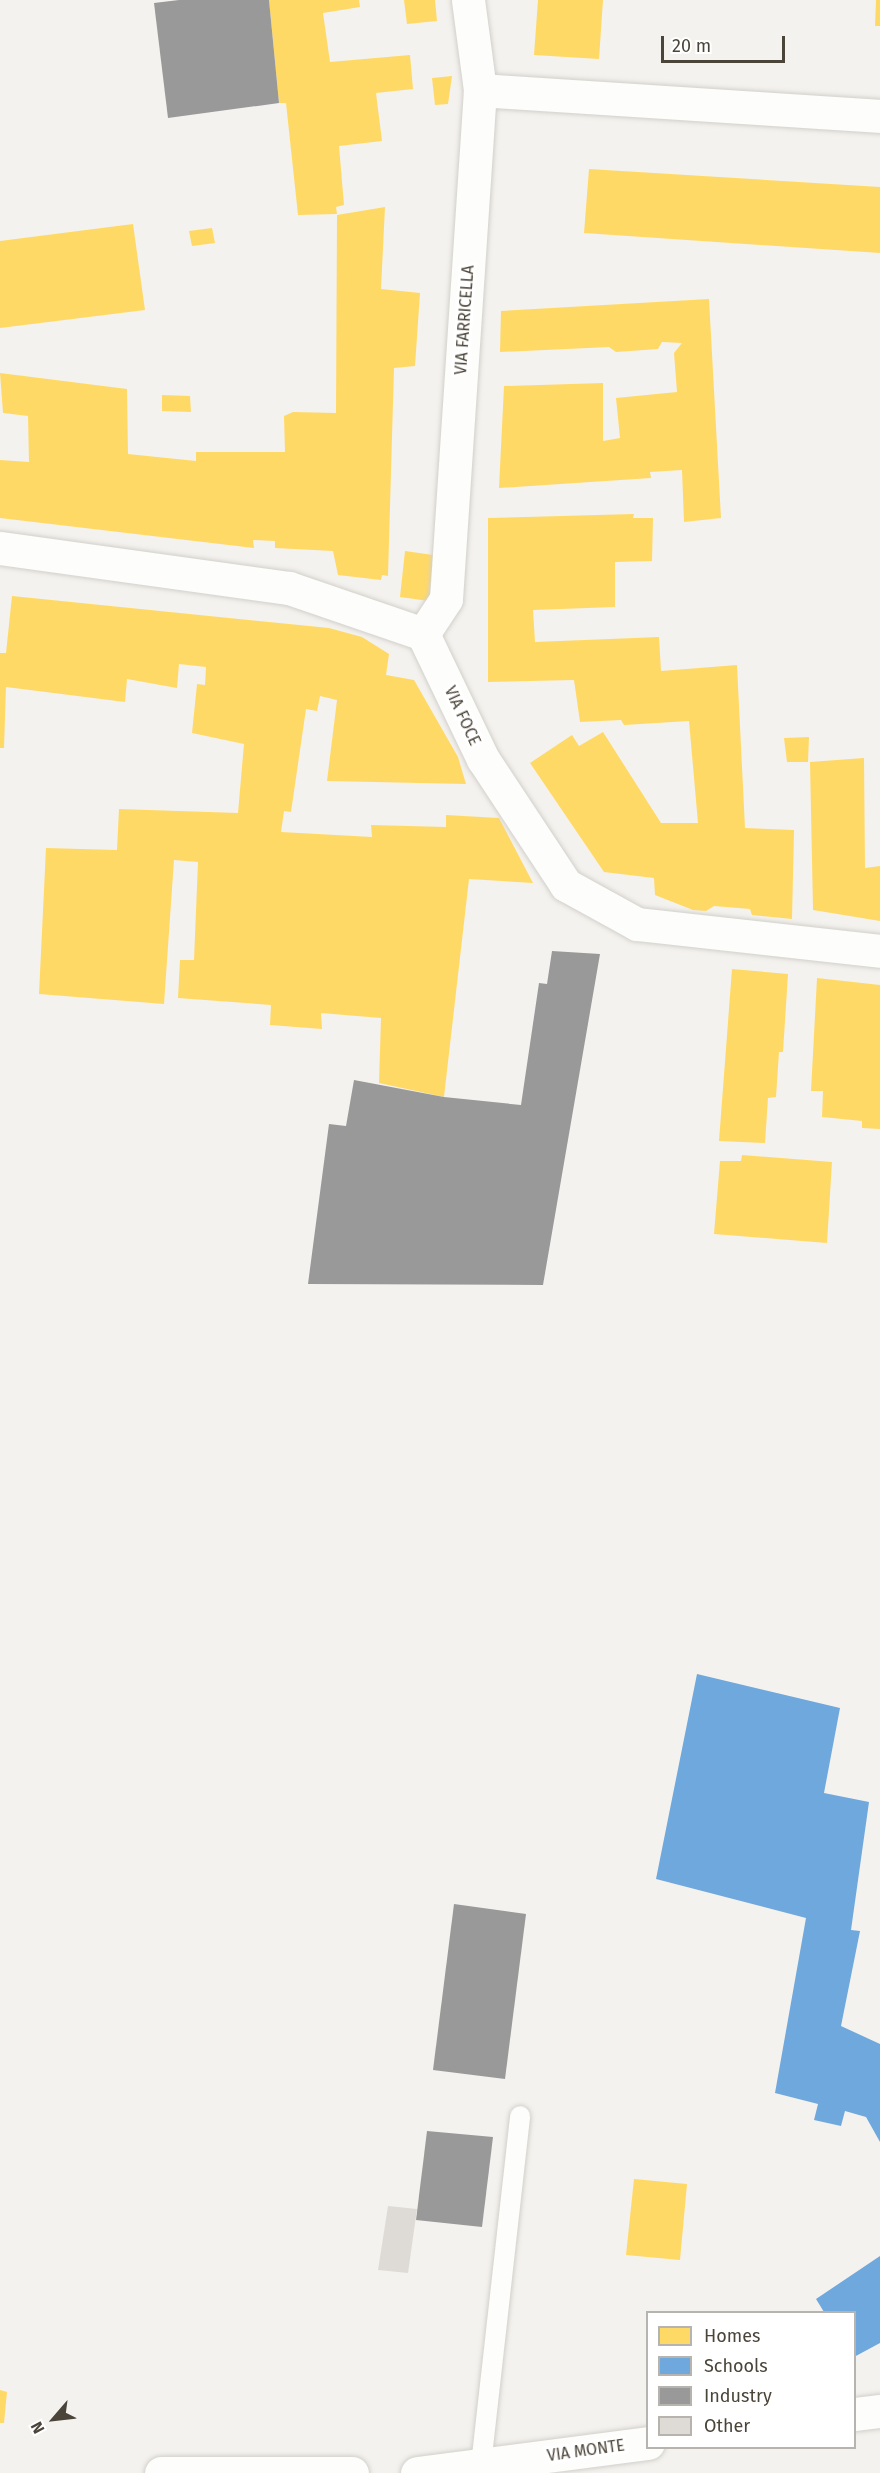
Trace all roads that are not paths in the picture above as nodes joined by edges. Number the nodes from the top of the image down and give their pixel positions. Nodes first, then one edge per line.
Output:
1 (468, 0) edge
2 (480, 90) junction
3 (880, 116) edge
4 (0, 548) edge
5 (423, 634) junction
6 (880, 951) edge
7 (520, 2116) dead end
8 (880, 2411) edge
9 (856, 2414) edge
10 (646, 2442) edge
11 (481, 2465) junction
12 (161, 2473) edge
13 (216, 2473) edge
14 (352, 2473) edge
15 (417, 2473) edge

1 - 2 street, VIA FARRICELLA
2 - 3 street
2 - 5 street, VIA FARRICELLA
4 - 5 street
5 - 6 street, VIA FOCE
7 - 11 lane
8 - 9 street
10 - 11 street, VIA MONTE
11 - 15 street, VIA MONTE
12 - 13 street
13 - 14 street

